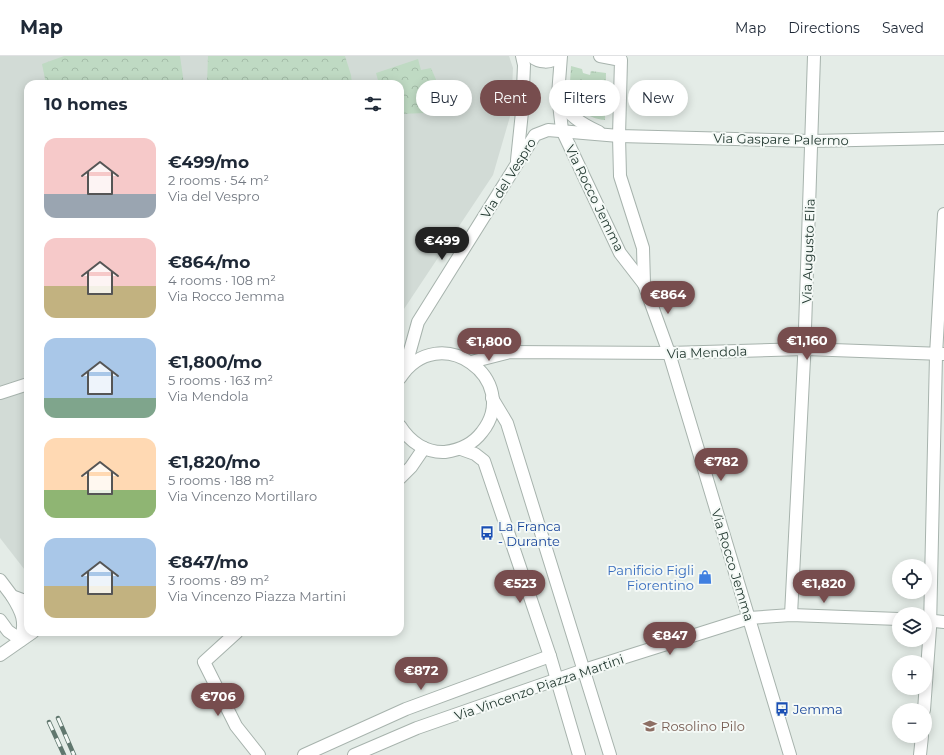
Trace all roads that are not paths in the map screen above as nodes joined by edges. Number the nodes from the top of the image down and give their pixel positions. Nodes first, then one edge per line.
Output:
1 (522, 56) edge
2 (532, 56) edge
3 (558, 56) edge
4 (561, 56) edge
5 (600, 56) edge
6 (814, 56) edge
7 (559, 80) edge
8 (560, 116) edge
9 (572, 116) edge
10 (562, 130) junction
11 (605, 135) junction
12 (619, 136) junction
13 (944, 138) edge
14 (812, 141) junction
15 (516, 166) junction
16 (944, 214) edge
17 (644, 284) junction
18 (804, 349) junction
19 (669, 353) junction
20 (940, 355) edge
21 (471, 362) junction
22 (404, 366) edge
23 (404, 372) edge
24 (24, 385) edge
25 (0, 393) edge
26 (492, 398) junction
27 (404, 432) edge
28 (424, 448) junction
29 (461, 449) junction
30 (404, 474) edge
31 (0, 580) edge
32 (12, 596) junction
33 (24, 600) edge
34 (929, 607) edge
35 (791, 615) junction
36 (750, 618) junction
37 (892, 619) edge
38 (0, 620) edge
39 (932, 621) edge
40 (944, 622) edge
41 (27, 636) edge
42 (233, 636) edge
43 (21, 640) junction
44 (927, 647) edge
45 (0, 655) edge
46 (550, 656) junction
47 (584, 670) junction
48 (557, 681) junction
49 (924, 703) edge
50 (921, 743) edge
51 (259, 755) edge
52 (304, 755) edge
53 (354, 755) edge
54 (579, 755) edge
55 (610, 755) edge
56 (790, 755) edge
57 (920, 755) edge

1 - 15 street
2 - 3 street
4 - 7 street
5 - 12 street, Via Rocco Jemma
6 - 14 street, Via Augusto Elia
8 - 10 street
9 - 11 street
10 - 11 street, Via del Vespro
10 - 15 street, Via del Vespro
10 - 17 street, Via Rocco Jemma
11 - 12 street, Via Gaspare Palermo
12 - 14 street, Via Gaspare Palermo
12 - 17 street, Via Rocco Jemma
13 - 14 street, Via Gaspare Palermo
14 - 18 street, Via Augusto Elia
15 - 22 street, Via del Vespro
16 - 20 street
17 - 19 street, Via Rocco Jemma
18 - 19 street, Via Mendola
18 - 20 street, Via Mendola
18 - 35 street, Via Augusto Elia
19 - 21 street, Via Mendola
19 - 36 street, Via Rocco Jemma
20 - 34 street
21 - 23 street
21 - 26 street
24 - 25 street
26 - 29 street
26 - 47 street
27 - 28 street
28 - 29 street
28 - 30 street
29 - 46 street
31 - 32 street
32 - 33 street
32 - 43 street
35 - 36 street, Via Vincenzo Piazza Martini
35 - 37 street, Via Vincenzo Piazza Martini
36 - 47 street, Via Vincenzo Piazza Martini
36 - 56 street, Via Rocco Jemma
38 - 43 street
39 - 40 street
41 - 43 street
42 - 51 street
43 - 45 street
44 - 49 street
46 - 48 street
46 - 52 street, Via Vincenzo Piazza Martini
47 - 48 street, Via Vincenzo Piazza Martini
47 - 55 street
48 - 53 street, Via Vincenzo Piazza Martini
48 - 54 street
50 - 57 street

